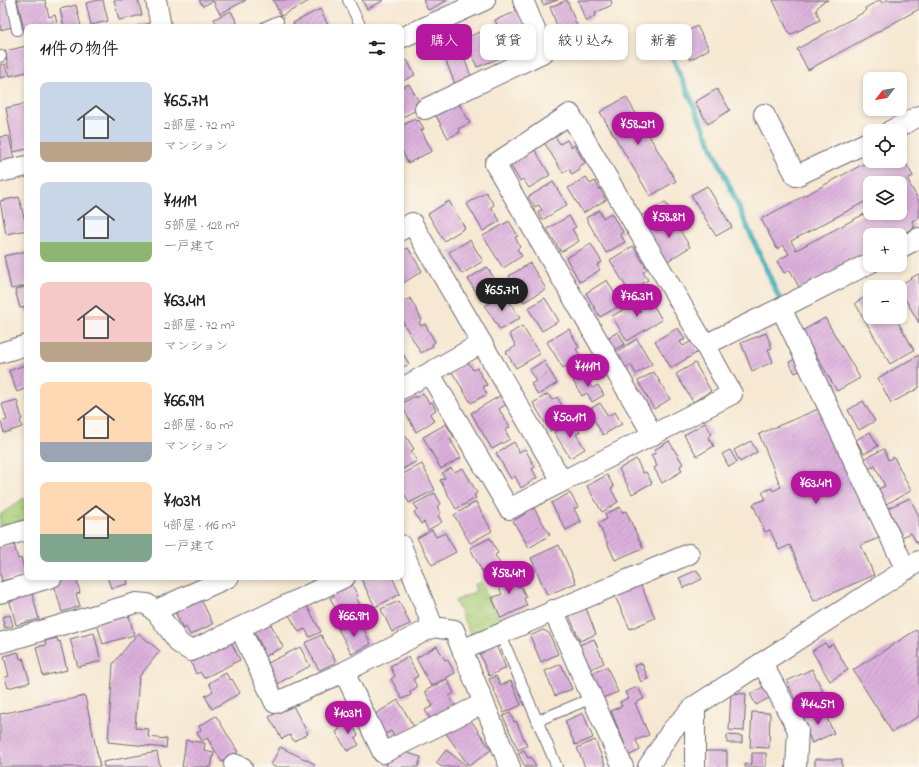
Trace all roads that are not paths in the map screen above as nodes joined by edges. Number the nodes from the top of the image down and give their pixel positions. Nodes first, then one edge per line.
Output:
1 (11, 0) edge
2 (156, 0) edge
3 (348, 0) edge
4 (485, 0) edge
5 (523, 0) edge
6 (278, 21) dead end
7 (160, 24) edge
8 (272, 24) edge
9 (360, 24) edge
10 (17, 30) dead end
11 (404, 37) edge
12 (425, 109) dead end
13 (764, 114) dead end
14 (919, 116) edge
15 (904, 124) edge
16 (863, 143) edge
17 (24, 167) edge
18 (0, 172) edge
19 (404, 228) edge
20 (919, 238) edge
21 (907, 244) edge
22 (863, 267) edge
23 (782, 308) junction
24 (482, 343) junction
25 (706, 345) junction
26 (24, 346) edge
27 (0, 353) edge
28 (430, 374) junction
29 (404, 387) edge
30 (653, 435) junction
31 (562, 481) junction
32 (24, 531) edge
33 (0, 538) edge
34 (404, 553) edge
35 (690, 554) dead end
36 (913, 566) edge
37 (42, 580) edge
38 (222, 580) edge
39 (340, 580) edge
40 (0, 593) edge
41 (554, 610) junction
42 (154, 611) junction
43 (433, 627) junction
44 (240, 628) junction
45 (500, 633) junction
46 (0, 643) edge
47 (462, 650) junction
48 (762, 663) junction
49 (344, 672) junction
50 (592, 698) junction
51 (484, 703) junction
52 (695, 706) junction
53 (537, 721) junction
54 (510, 767) edge
55 (557, 767) edge
56 (623, 767) edge
57 (648, 767) edge
58 (695, 767) edge
59 (796, 767) edge

1 - 10 lane
2 - 7 street
3 - 9 lane
4 - 11 street
5 - 12 street
6 - 8 lane
13 - 16 street
14 - 15 street
17 - 18 street
19 - 24 street
20 - 21 street
22 - 23 street
23 - 25 street
23 - 36 street
24 - 28 street
24 - 31 street
25 - 30 street
25 - 30 street
26 - 27 street
28 - 29 street
28 - 31 street
30 - 31 street
32 - 33 street
34 - 43 street
35 - 41 street
36 - 48 street
37 - 40 street
38 - 42 street
39 - 44 street
41 - 45 street
41 - 50 street
42 - 44 street
42 - 46 street
43 - 47 street
43 - 49 street
44 - 49 street
45 - 47 street
45 - 53 lane
47 - 51 street
48 - 52 street
48 - 59 street
49 - 51 street
50 - 53 lane
50 - 56 street
51 - 54 street
52 - 57 street
52 - 58 street
53 - 55 lane

